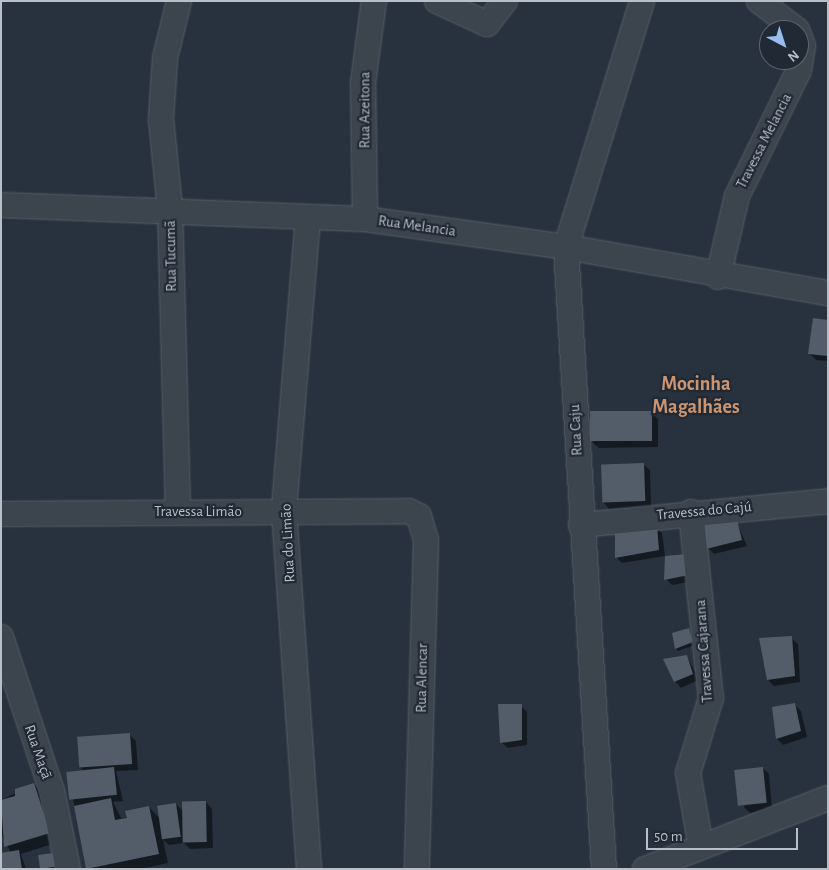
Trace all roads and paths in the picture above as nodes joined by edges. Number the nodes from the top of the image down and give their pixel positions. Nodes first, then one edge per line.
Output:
1 (179, 1) edge
2 (374, 1) edge
3 (437, 1) edge
4 (505, 1) edge
5 (642, 1) edge
6 (758, 1) edge
7 (784, 20) edge
8 (799, 70) edge
9 (1, 205) edge
10 (170, 209) junction
11 (308, 217) junction
12 (365, 219) junction
13 (566, 247) junction
14 (718, 277) junction
15 (828, 293) edge
16 (828, 501) edge
17 (284, 511) junction
18 (394, 511) joint
19 (178, 512) junction
20 (690, 512) junction
21 (1, 514) edge
22 (581, 525) junction
23 (1, 637) edge
24 (828, 798) edge
25 (700, 847) junction
26 (68, 869) edge
27 (309, 869) edge
28 (417, 869) edge
29 (604, 869) edge
30 (644, 869) edge

1 - 10 street, Rua Tucumã
2 - 12 street, Rua Azeitona
3 - 4 street
5 - 13 street, Rua Caju
6 - 7 street
8 - 14 street, Travessa Melancia
9 - 10 street, Rua Melancia
10 - 11 street, Rua Melancia
10 - 19 street, Rua Tucumã
11 - 12 street, Rua Melancia
11 - 17 street, Rua do Limão
12 - 13 street, Rua Melancia
13 - 14 street, Rua Melancia
13 - 22 street, Rua Caju
14 - 15 street, Rua Melancia
16 - 20 street, Travessa do Cajú
17 - 18 street, Travessa Limão
17 - 19 street, Travessa Limão
17 - 27 street, Rua do Limão
18 - 28 street, Rua Alencar
19 - 21 street, Travessa Limão
20 - 22 street, Travessa do Cajú
20 - 25 street, Travessa Cajarana
22 - 29 street, Rua Caju
23 - 26 street, Rua Maçã
24 - 25 street
25 - 30 street

